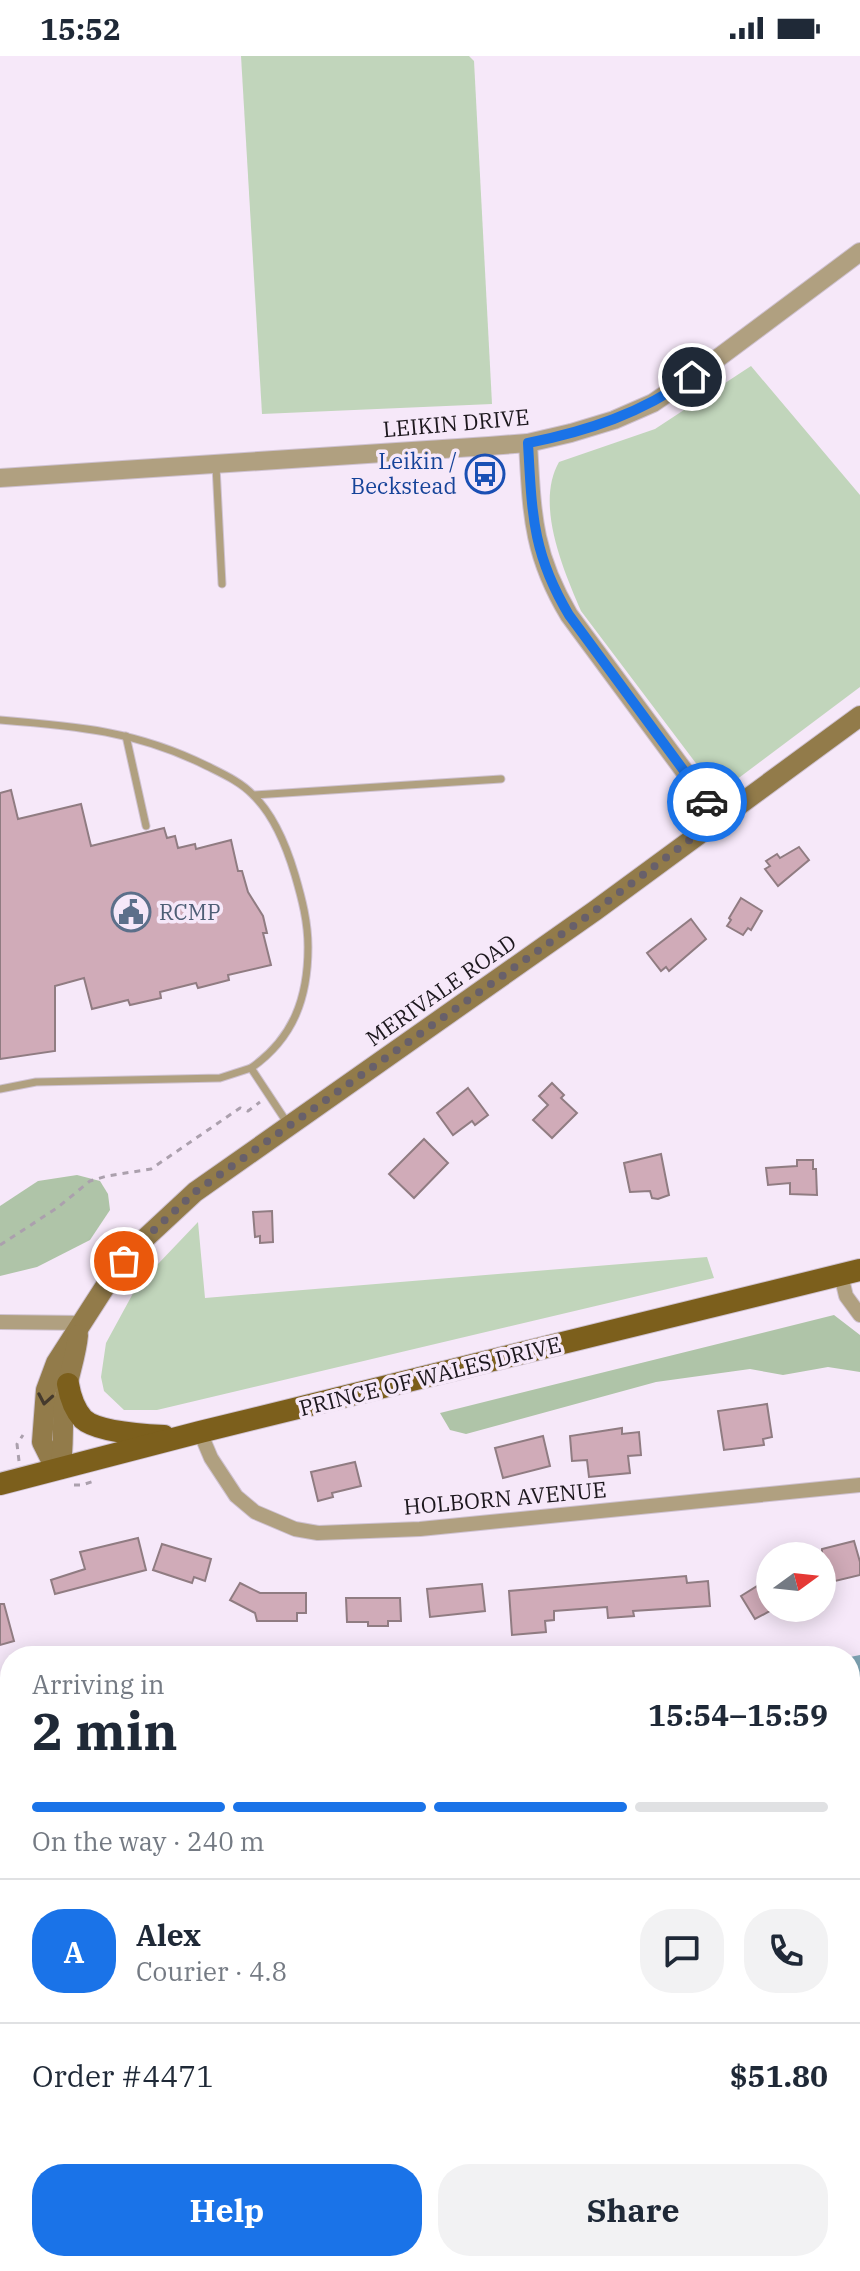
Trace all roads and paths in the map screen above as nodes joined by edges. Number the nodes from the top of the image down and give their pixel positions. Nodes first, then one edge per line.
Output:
1 (860, 252) edge
2 (528, 443) junction
3 (216, 464) junction
4 (0, 478) edge
5 (222, 584) dead end
6 (860, 716) edge
7 (0, 720) edge
8 (126, 736) junction
9 (501, 779) dead end
10 (254, 795) junction
11 (719, 818) junction
12 (146, 826) dead end
13 (251, 1068) junction
14 (0, 1089) edge
15 (269, 1095) junction
16 (289, 1125) junction
17 (0, 1245) edge
18 (851, 1273) edge
19 (860, 1315) edge
20 (0, 1322) edge
21 (81, 1327) junction
22 (68, 1384) junction
23 (193, 1434) junction
24 (60, 1469) junction
25 (0, 1484) edge
26 (860, 1485) edge

1 - 2 street, LEIKIN DRIVE
2 - 3 street, LEIKIN DRIVE
2 - 11 street
3 - 4 street, LEIKIN DRIVE
3 - 5 lane
6 - 11 main road, MERIVALE ROAD
7 - 8 lane
8 - 10 lane
8 - 12 lane
9 - 10 lane
10 - 13 lane
11 - 16 main road, MERIVALE ROAD
13 - 14 lane
13 - 15 lane
15 - 16 lane
15 - 17 path
16 - 21 main road, MERIVALE ROAD
18 - 19 street
18 - 23 main road, PRINCE OF WALES DRIVE
20 - 21 street
21 - 22 main road, MERIVALE ROAD
21 -> 24 main road, MERIVALE ROAD
22 - 23 main road
22 - 24 main road, MERIVALE ROAD
23 - 24 main road, PRINCE OF WALES DRIVE
23 - 26 street, HOLBORN AVENUE
24 - 25 main road, PRINCE OF WALES DRIVE

